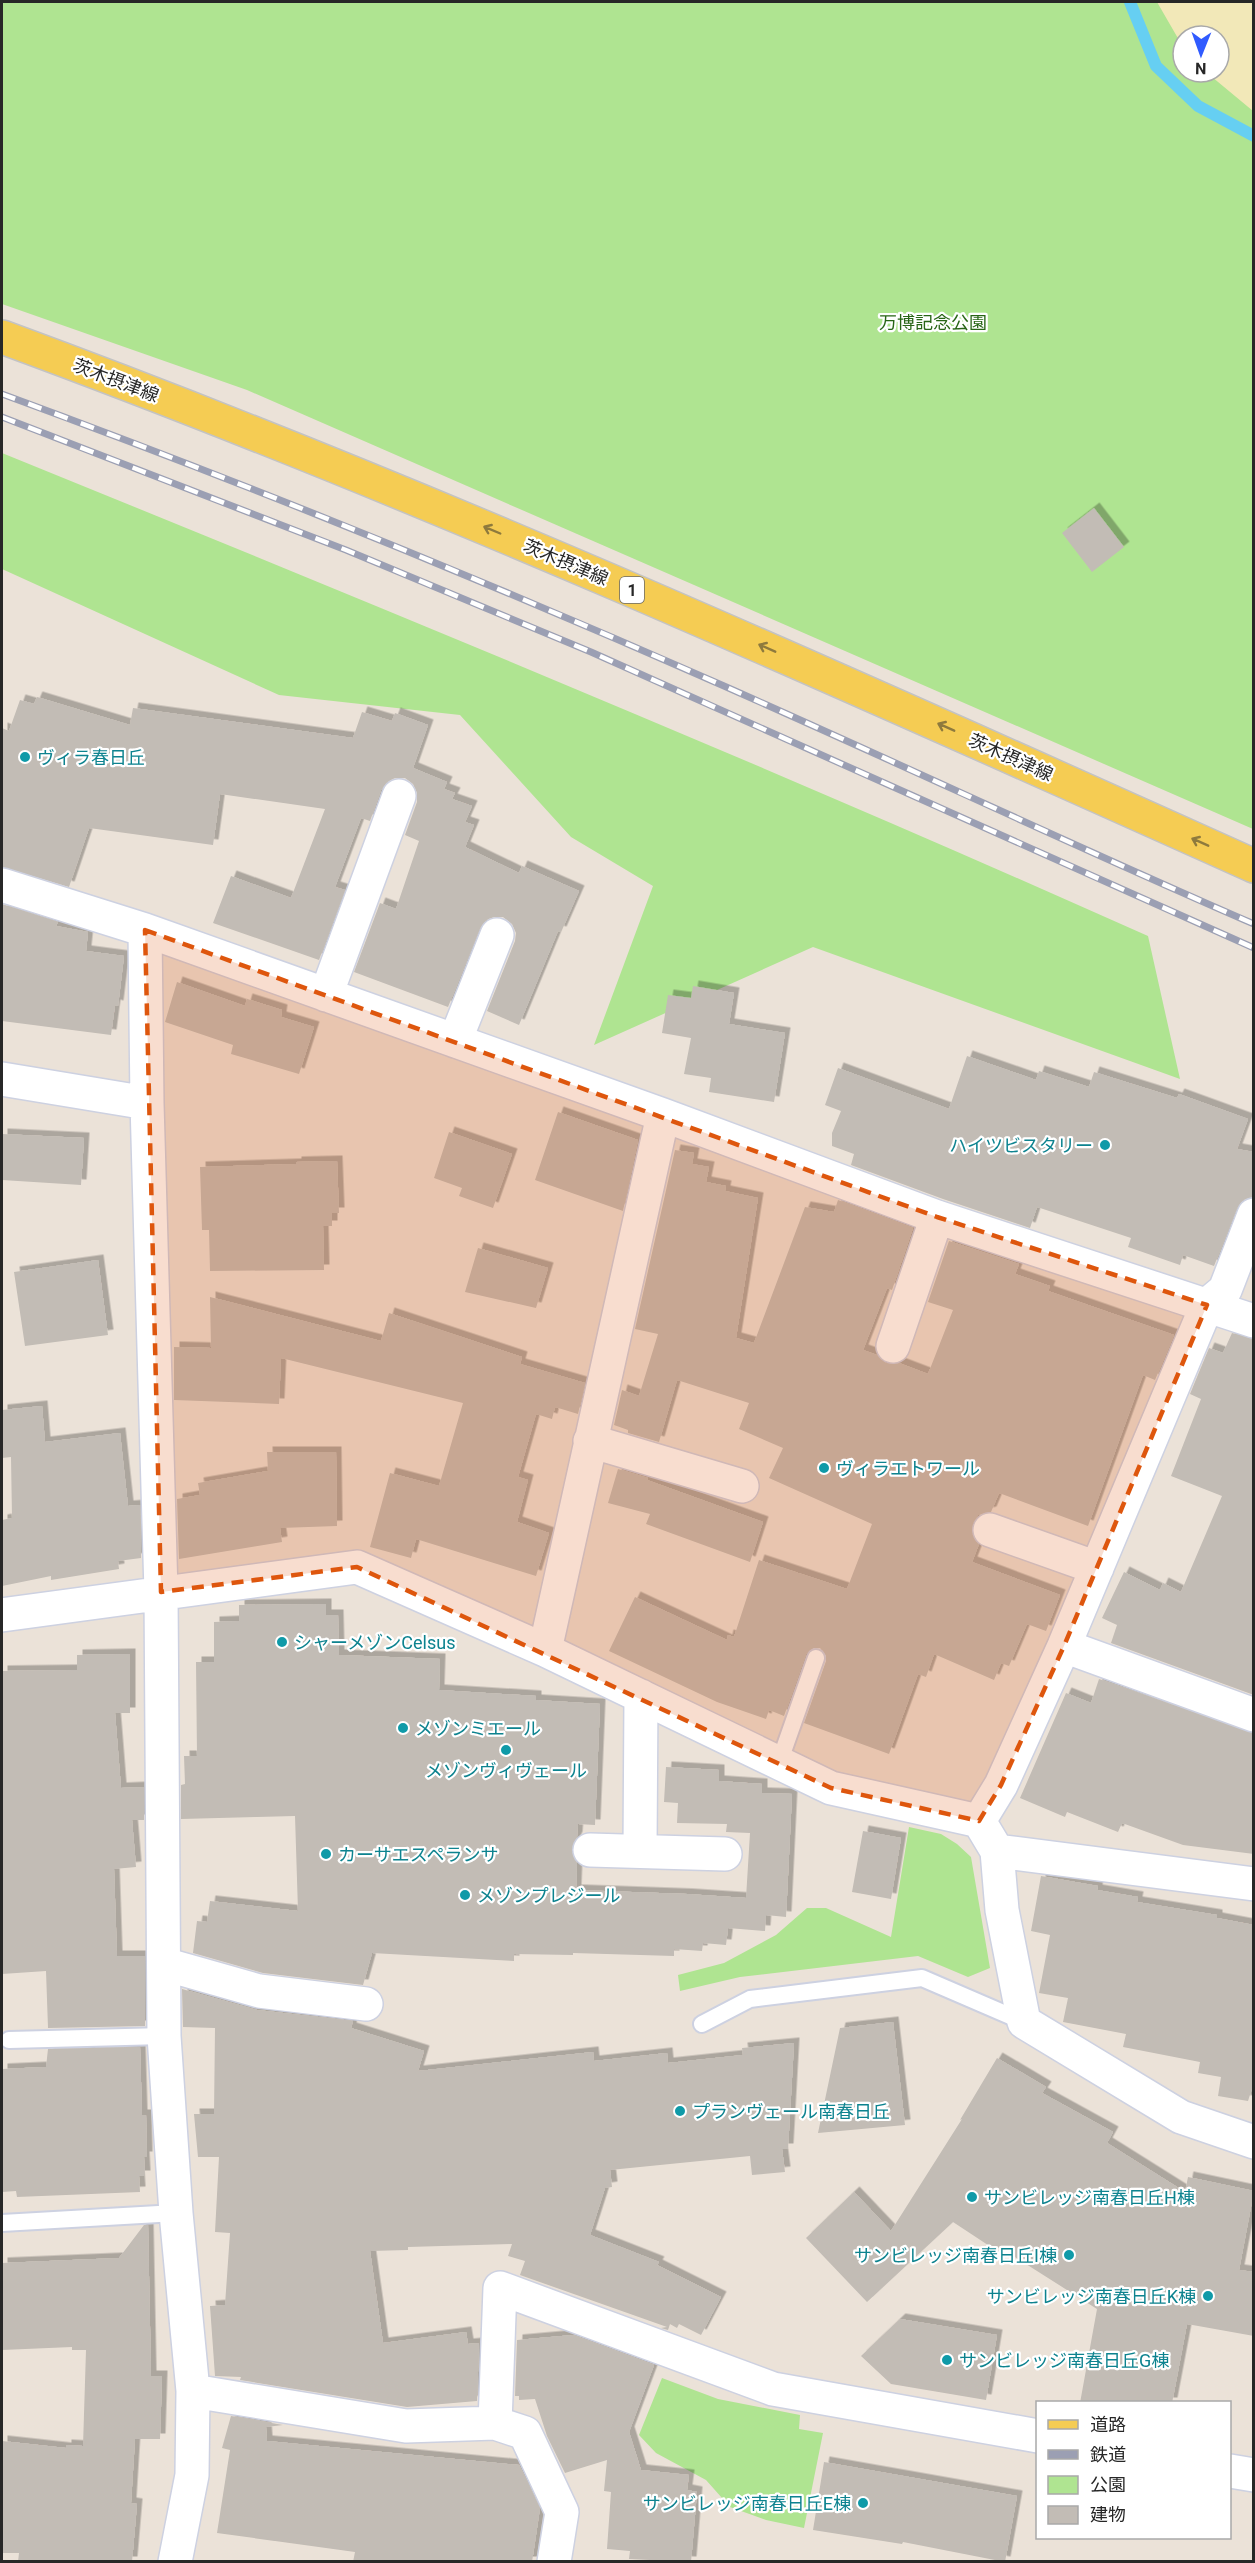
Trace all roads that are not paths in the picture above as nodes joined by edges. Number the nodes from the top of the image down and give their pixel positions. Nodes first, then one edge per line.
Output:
1 (2, 337) edge
2 (399, 796) dead end
3 (1254, 866) edge
4 (2, 885) edge
5 (145, 930) junction
6 (497, 935) dead end
7 (326, 995) junction
8 (455, 1041) junction
9 (2, 1079) edge
10 (147, 1102) junction
11 (663, 1115) junction
12 (1254, 1215) edge
13 (937, 1216) junction
14 (1207, 1305) junction
15 (1254, 1321) edge
16 (893, 1346) dead end
17 (590, 1441) junction
18 (742, 1486) dead end
19 (990, 1530) dead end
20 (1097, 1568) junction
21 (161, 1592) junction
22 (2, 1615) edge
23 (1064, 1646) junction
24 (545, 1650) junction
25 (816, 1658) dead end
26 (641, 1696) junction
27 (1254, 1715) edge
28 (779, 1763) junction
29 (979, 1821) junction
30 (590, 1850) dead end
31 (640, 1851) junction
32 (997, 1851) junction
33 (725, 1854) dead end
34 (1254, 1884) edge
35 (164, 1964) junction
36 (366, 2004) dead end
37 (1024, 2022) junction
38 (702, 2024) dead end
39 (164, 2036) junction
40 (9, 2040) dead end
41 (1254, 2142) edge
42 (176, 2213) junction
43 (2, 2223) edge
44 (193, 2391) junction
45 (495, 2424) junction
46 (1036, 2436) edge
47 (1231, 2470) edge
48 (1254, 2475) edge
49 (175, 2562) edge
50 (554, 2562) edge

3 -> 1 main road, 茨木摂津線 / 1
2 - 7 street
4 - 5 street
5 - 7 street
5 - 10 street
6 - 8 street
7 - 8 street
8 - 11 street
9 - 10 street
10 - 21 street
11 - 13 street
11 - 17 street
12 - 14 street
13 - 14 street
13 - 16 street
14 - 15 street
14 - 20 street
17 - 18 street
17 - 24 street
19 - 20 street
20 - 23 street
21 - 22 street
21 - 24 street
21 - 35 street
23 - 27 street
23 - 29 street
24 - 26 street
25 - 28 lane
26 - 28 street
26 - 31 street
28 - 29 street
29 - 32 street
30 - 31 street
31 - 33 street
32 - 34 street
32 - 37 street
35 - 36 street
35 - 39 street
37 - 38 lane
37 - 41 street
39 - 40 lane
39 - 42 street
42 - 43 lane
42 - 44 street
44 - 45 street
44 - 49 street
45 - 46 street
45 - 50 street
47 - 48 street

